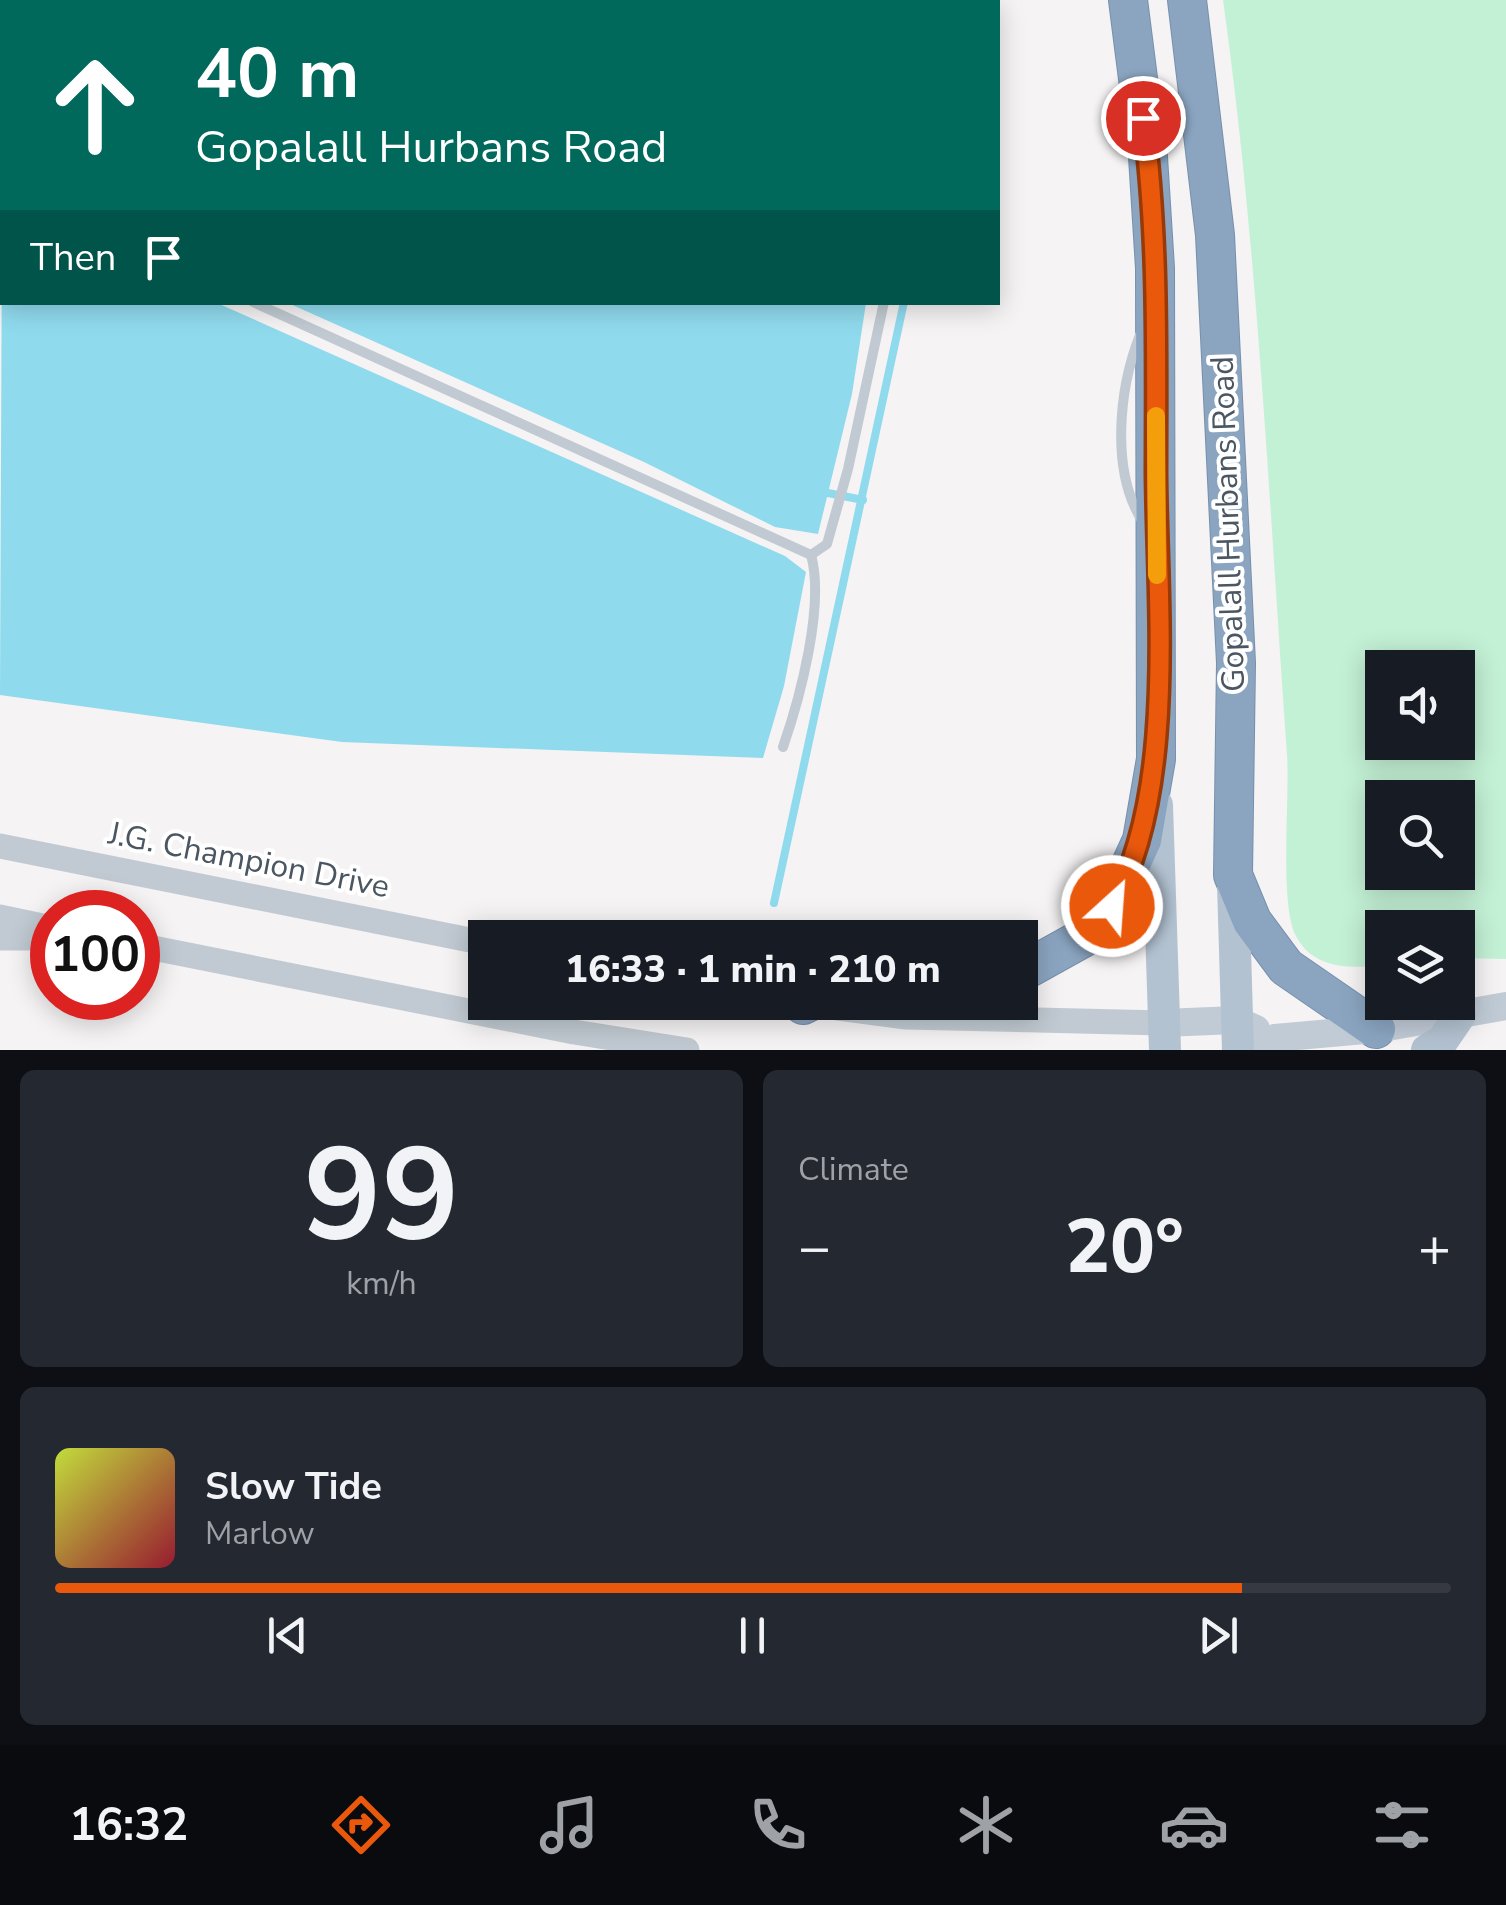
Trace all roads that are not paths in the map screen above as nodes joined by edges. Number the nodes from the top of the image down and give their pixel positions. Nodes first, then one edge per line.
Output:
1 (1128, 0) edge
2 (1187, 0) edge
3 (261, 305) edge
4 (883, 305) edge
5 (811, 555) junction
6 (783, 747) dead end
7 (1156, 759) junction
8 (0, 846) edge
9 (1233, 874) junction
10 (0, 917) edge
11 (30, 923) edge
12 (0, 938) edge
13 (30, 938) edge
14 (468, 940) edge
15 (160, 949) edge
16 (1038, 963) edge
17 (1506, 1006) edge
18 (1475, 1012) edge
19 (947, 1020) edge
20 (1430, 1020) edge
21 (1456, 1020) edge
22 (1376, 1029) junction
23 (1237, 1035) edge
24 (1164, 1036) edge
25 (1266, 1044) edge
26 (687, 1050) edge
27 (1427, 1050) edge

1 - 7 highway, Gopalall Hurbans Road
2 - 9 highway, Gopalall Hurbans Road
3 - 5 lane
4 - 5 lane
5 - 6 lane
7 - 16 highway
7 - 24 main road, Gopalall Hurbans Road
8 - 14 street, J.G. Champion Drive
9 - 22 highway
9 - 23 main road, Gopalall Hurbans Road
10 - 11 street
12 - 13 street
15 - 26 street
17 - 18 main road
19 - 24 street
20 - 22 main road
21 - 27 main road
22 - 25 main road
23 - 24 main road
23 - 25 main road

